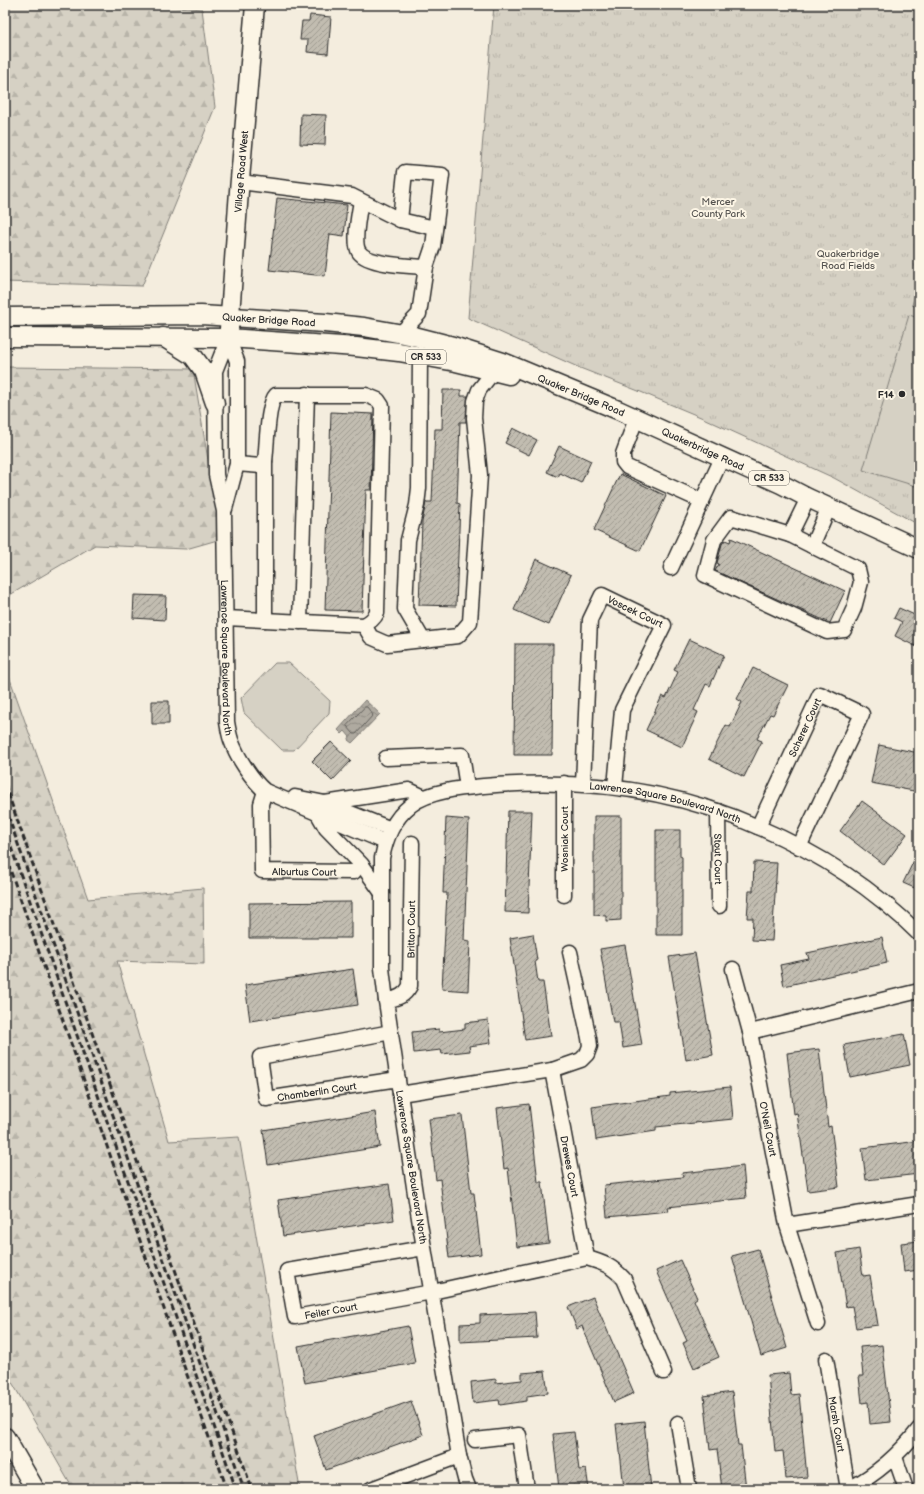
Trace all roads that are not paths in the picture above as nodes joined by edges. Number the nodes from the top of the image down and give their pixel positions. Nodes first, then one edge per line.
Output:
1 (255, 5) edge
2 (240, 182) junction
3 (361, 201) junction
4 (400, 220) junction
5 (435, 228) junction
6 (426, 268) junction
7 (5, 317) edge
8 (230, 317) junction
9 (400, 334) junction
10 (5, 337) edge
11 (162, 337) junction
12 (228, 338) junction
13 (420, 356) junction
14 (494, 371) junction
15 (307, 394) junction
16 (215, 403) junction
17 (618, 410) junction
18 (636, 419) junction
19 (722, 458) junction
20 (237, 464) junction
21 (263, 464) junction
22 (808, 498) junction
23 (702, 501) junction
24 (829, 507) junction
25 (224, 512) junction
26 (790, 535) junction
27 (812, 546) junction
28 (919, 549) edge
29 (670, 568) dead end
30 (226, 618) junction
31 (265, 620) junction
32 (300, 622) junction
33 (364, 625) junction
34 (423, 640) junction
35 (386, 758) dead end
36 (564, 783) junction
37 (583, 784) junction
38 (467, 787) junction
39 (615, 787) junction
40 (265, 791) junction
41 (424, 797) junction
42 (321, 808) junction
43 (718, 811) junction
44 (758, 827) junction
45 (388, 836) junction
46 (412, 843) dead end
47 (799, 847) junction
48 (354, 872) dead end
49 (382, 893) junction
50 (564, 895) dead end
51 (719, 906) dead end
52 (919, 934) edge
53 (570, 952) dead end
54 (733, 969) dead end
55 (919, 991) edge
56 (386, 1001) junction
57 (391, 1032) junction
58 (750, 1032) junction
59 (552, 1070) junction
60 (398, 1079) junction
61 (400, 1094) junction
62 (919, 1204) edge
63 (787, 1225) junction
64 (424, 1248) junction
65 (587, 1258) junction
66 (432, 1292) junction
67 (818, 1324) dead end
68 (826, 1359) dead end
69 (664, 1372) dead end
70 (678, 1423) dead end
71 (919, 1429) edge
72 (5, 1437) edge
73 (475, 1440) dead end
74 (459, 1456) junction
75 (895, 1457) junction
76 (34, 1489) edge
77 (371, 1489) edge
78 (469, 1489) edge
79 (528, 1489) edge
80 (689, 1489) edge
81 (848, 1489) edge
82 (906, 1489) edge

1 - 2 main road, Village Road West
2 - 3 street
2 - 8 main road, Village Road West
3 - 4 street
3 - 6 street
4 - 5 street
4 - 5 street
5 - 6 street
6 - 9 street
7 - 8 main road, Quaker Bridge Road / CR 533
8 - 9 main road, Quaker Bridge Road / CR 533
8 - 12 main road, Village Road West
9 - 17 main road, Quaker Bridge Road / CR 533
10 - 11 main road, Quaker Bridge Road / CR 533
11 - 12 main road, Quaker Bridge Road / CR 533
11 - 16 main road
12 - 13 main road, Quaker Bridge Road / CR 533
12 - 16 street, Lawrence Square Boulevard North
12 - 20 street, Lawrence Square Boulevard North
13 - 14 main road, Quaker Bridge Road / CR 533
13 - 34 street
14 - 17 main road, Quaker Bridge Road / CR 533
14 - 34 street
15 - 21 street
15 - 32 street
15 - 33 street
16 - 25 street, Lawrence Square Boulevard North
17 - 18 main road, Quakerbridge Road / CR 533
18 - 19 main road, Quakerbridge Road / CR 533
18 - 23 street
19 - 22 main road, Quakerbridge Road / CR 533
19 - 23 street
20 - 21 street
20 - 25 street, Lawrence Square Boulevard North
21 - 31 street
22 - 24 main road, Quakerbridge Road / CR 533
22 - 26 street
23 - 29 street
24 - 27 street
24 - 28 main road, Quakerbridge Road / CR 533
25 - 30 street, Lawrence Square Boulevard North
26 - 27 street
26 - 27 street
30 - 31 street
30 - 40 street, Lawrence Square Boulevard North
31 - 32 street
32 - 33 street
33 - 34 street
35 - 38 street
36 - 37 street, Lawrence Square Boulevard North
36 - 38 street, Lawrence Square Boulevard North
36 - 50 street, Wosniak Court
37 - 39 street, Lawrence Square Boulevard North
37 - 39 street, Voscek Court
38 - 41 street, Lawrence Square Boulevard North
39 - 43 street, Lawrence Square Boulevard North
40 - 42 street
40 - 48 street, Alburtus Court
41 - 42 street
41 - 45 street, Lawrence Square Boulevard North
42 - 45 street
42 - 49 street
43 - 44 street, Lawrence Square Boulevard North
43 - 51 street, Stout Court
44 - 47 street, Lawrence Square Boulevard North
44 - 47 street, Scherer Court
45 - 49 street, Lawrence Square Boulevard North
46 - 56 street, Britton Court
47 - 52 street, Lawrence Square Boulevard North
49 - 56 street, Lawrence Square Boulevard North
53 - 59 street
54 - 58 street, O'Neil Court
55 - 58 street
56 - 57 street, Lawrence Square Boulevard North
57 - 60 street, Lawrence Square Boulevard North
57 - 60 street, Chamberlin Court
58 - 63 street, O'Neil Court
59 - 61 street
59 - 65 street, Drewes Court
60 - 61 street, Lawrence Square Boulevard North
61 - 64 street, Lawrence Square Boulevard North
62 - 63 street
63 - 67 street, O'Neil Court
64 - 66 street, Lawrence Square Boulevard North
64 - 66 street, Feiler Court
65 - 66 street
65 - 69 street
66 - 74 street, Lawrence Square Boulevard North
68 - 81 street, Marsh Court
70 - 80 street
71 - 75 street
72 - 76 main road
73 - 79 street
74 - 77 street
74 - 78 street, Lawrence Square Boulevard North
75 - 81 street
75 - 82 street

